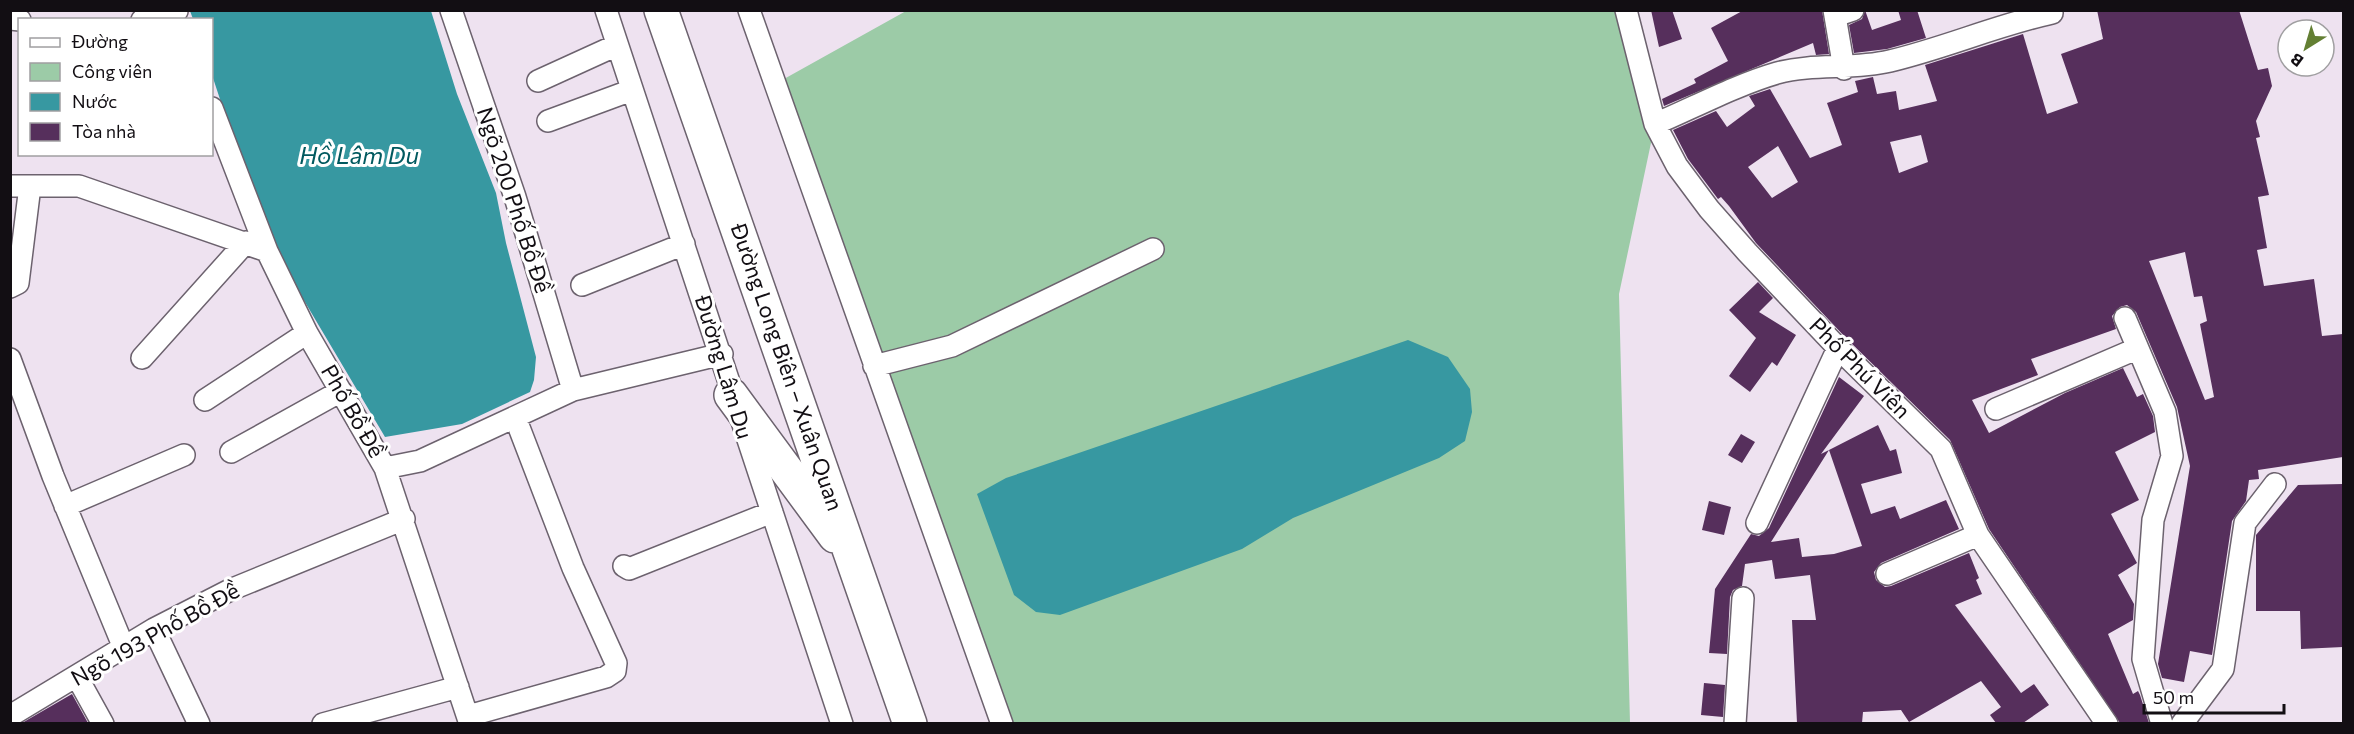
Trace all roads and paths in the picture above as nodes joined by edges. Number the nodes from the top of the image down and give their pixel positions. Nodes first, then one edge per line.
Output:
1 (451, 10) edge
2 (606, 10) edge
3 (661, 10) edge
4 (749, 10) edge
5 (1626, 10) edge
6 (177, 11) edge
7 (1841, 12) edge
8 (2052, 13) dead end
9 (150, 18) edge
10 (617, 45) junction
11 (1844, 69) junction
12 (538, 81) dead end
13 (632, 90) junction
14 (213, 111) edge
15 (548, 121) dead end
16 (1655, 124) junction
17 (20, 186) edge
18 (246, 242) junction
19 (684, 244) junction
20 (1153, 249) dead end
21 (267, 251) junction
22 (582, 285) dead end
23 (10, 287) edge
24 (2125, 318) dead end
25 (307, 333) junction
26 (1838, 348) junction
27 (2136, 349) junction
28 (722, 354) junction
29 (142, 358) dead end
30 (10, 359) edge
31 (874, 366) junction
32 (573, 390) junction
33 (341, 391) junction
34 (731, 395) junction
35 (205, 400) dead end
36 (1996, 409) dead end
37 (515, 417) junction
38 (231, 452) dead end
39 (184, 455) dead end
40 (385, 468) junction
41 (2275, 484) dead end
42 (65, 506) junction
43 (772, 512) junction
44 (404, 519) junction
45 (1757, 523) dead end
46 (1978, 535) junction
47 (855, 562) junction
48 (624, 566) dead end
49 (1887, 574) dead end
50 (1743, 598) dead end
51 (154, 629) junction
52 (124, 648) junction
53 (77, 677) junction
54 (458, 687) junction
55 (33, 715) edge
56 (10, 716) edge
57 (469, 720) edge
58 (103, 723) edge
59 (199, 723) edge
60 (323, 723) edge
61 (842, 723) edge
62 (910, 723) edge
63 (1002, 723) edge
64 (1735, 723) edge
65 (2107, 723) edge
66 (2162, 723) edge
67 (2182, 723) edge

1 - 32 street, Ngõ 200 Phố Bồ Đề
2 - 10 street, Đường Lâm Du
3 - 47 main road, Đường Long Biên – Xuân Quan
4 - 31 street
5 - 16 street, Phố Phú Viên
6 - 9 street
7 - 11 street
8 - 11 street
10 - 12 street
10 - 13 street, Đường Lâm Du
11 - 16 street
13 - 15 street
13 - 19 street, Đường Lâm Du
14 - 21 street, Phố Bồ Đề
16 - 26 street, Phố Phú Viên
17 - 18 street
17 - 23 street
18 - 21 street
18 - 29 street
19 - 22 street
19 - 28 street, Đường Lâm Du
20 - 31 street
21 - 25 street, Phố Bồ Đề
24 - 27 street
25 - 33 street, Phố Bồ Đề
25 - 35 street
26 - 45 street
26 - 46 street, Phố Phú Viên
27 - 36 street
27 - 66 street
28 - 32 street
28 - 34 street, Đường Lâm Du
30 - 42 street
31 - 63 street
32 - 37 street
33 - 38 street
33 - 40 street, Phố Bồ Đề
34 - 43 street, Đường Lâm Du
34 - 47 main road
37 - 40 street
37 - 57 street
39 - 42 street
40 - 44 street, Phố Bồ Đề
41 - 67 street
42 - 52 street
43 - 48 street
43 - 61 street, Đường Lâm Du
44 - 51 street, Ngõ 193 Phố Bồ Đề
44 - 54 street, Phố Bồ Đề
46 - 49 street
46 - 65 street, Phố Phú Viên
47 - 62 main road, Đường Long Biên – Xuân Quan
50 - 64 street
51 - 52 street, Ngõ 193 Phố Bồ Đề
51 - 59 street
52 - 53 street, Ngõ 193 Phố Bồ Đề
53 - 55 street, Ngõ 193 Phố Bồ Đề
53 - 58 street
54 - 57 street, Phố Bồ Đề
54 - 60 street
55 - 56 street, Ngõ 193 Phố Bồ Đề

